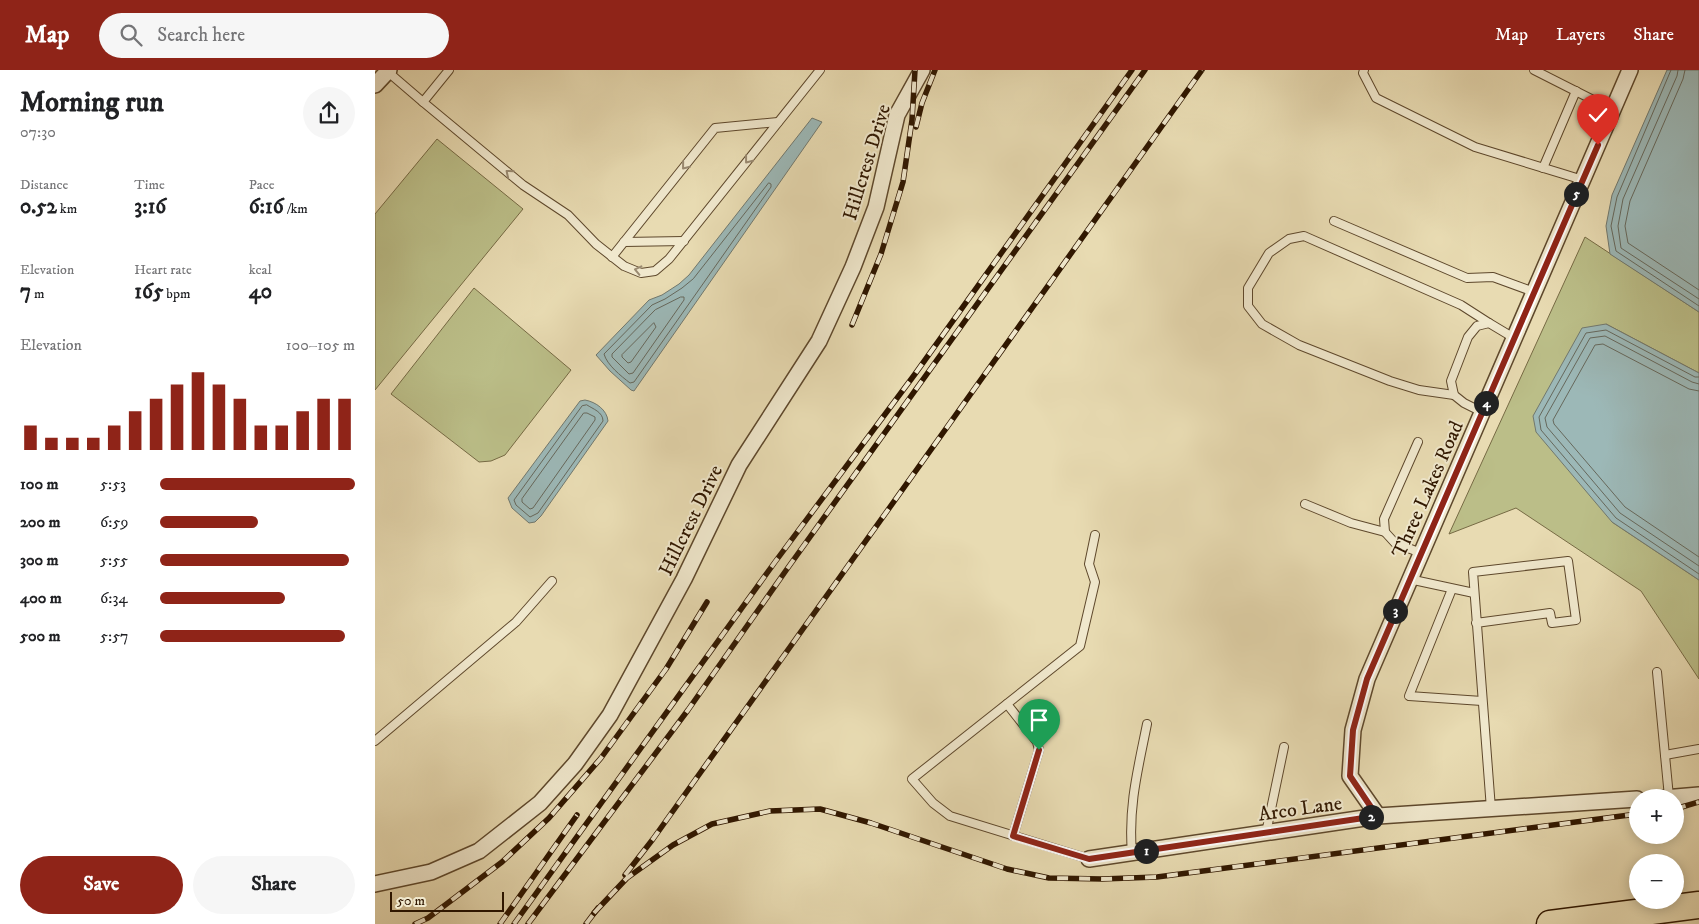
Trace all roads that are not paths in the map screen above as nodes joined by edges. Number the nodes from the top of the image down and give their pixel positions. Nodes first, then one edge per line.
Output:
1 (449, 70) edge
2 (820, 70) edge
3 (922, 70) edge
4 (1364, 70) edge
5 (1534, 70) edge
6 (1630, 70) edge
7 (388, 71) edge
8 (375, 85) edge
9 (1576, 92) junction
10 (423, 102) junction
11 (1613, 110) junction
12 (778, 122) junction
13 (1543, 168) junction
14 (1583, 180) junction
15 (1334, 221) dead end
16 (684, 240) junction
17 (624, 242) junction
18 (612, 257) junction
19 (1534, 292) junction
20 (1489, 323) junction
21 (1514, 338) junction
22 (1454, 395) junction
23 (1482, 412) junction
24 (1418, 442) dead end
25 (1305, 504) dead end
26 (1385, 532) junction
27 (1095, 535) dead end
28 (1421, 553) junction
29 (1409, 580) junction
30 (552, 581) dead end
31 (1452, 589) junction
32 (1474, 593) junction
33 (1476, 623) junction
34 (1657, 672) dead end
35 (1482, 701) junction
36 (1007, 704) junction
37 (1147, 724) dead end
38 (375, 741) edge
39 (1284, 748) dead end
40 (1699, 749) edge
41 (1665, 755) junction
42 (1668, 789) edge
43 (1699, 795) edge
44 (1684, 796) edge
45 (1629, 800) edge
46 (1491, 809) junction
47 (1377, 816) junction
48 (1266, 833) junction
49 (1013, 836) junction
50 (1132, 853) junction
51 (1089, 859) joint
52 (375, 884) edge
53 (1699, 905) edge
54 (1551, 924) edge

1 - 10 lane
2 - 12 lane
3 - 52 street, Hillcrest Drive
4 - 13 lane
5 - 9 lane
6 - 11 street, Three Lakes Road
7 - 8 street
7 - 10 lane
9 - 11 lane
9 - 13 lane
18 -> 10 lane
11 - 14 street, Three Lakes Road
12 -> 16 lane
12 -> 17 lane
13 - 14 lane
14 - 19 street, Three Lakes Road
15 - 19 lane
16 - 17 lane
16 -> 18 lane
17 - 18 lane
19 - 21 street, Three Lakes Road
20 - 21 lane
20 - 22 lane
20 - 22 lane
21 - 23 street, Three Lakes Road
22 - 23 lane
23 - 28 street, Three Lakes Road
24 - 26 lane
25 - 26 lane
26 - 28 lane
27 - 36 lane
28 - 29 street, Three Lakes Road
29 - 31 lane
29 - 47 street, Three Lakes Road
30 - 38 lane
31 - 32 lane
31 - 35 lane
32 - 33 lane
32 - 33 lane
33 - 35 lane
34 - 41 lane
35 - 46 lane
36 - 49 lane
36 - 49 lane
37 - 50 lane
39 - 48 lane
40 - 41 lane
41 - 42 lane
43 - 44 street
45 - 46 street, Arco Lane
46 - 47 street, Arco Lane
47 - 48 street, Arco Lane
48 - 50 street, Arco Lane
49 - 51 lane
50 - 51 street, Arco Lane
53 - 54 highway

